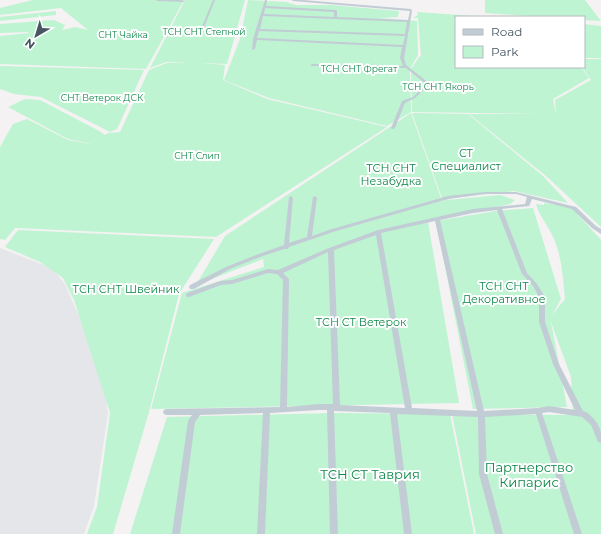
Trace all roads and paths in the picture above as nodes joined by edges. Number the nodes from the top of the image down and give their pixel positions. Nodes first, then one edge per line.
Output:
1 (157, 0) edge
2 (214, 0) edge
3 (266, 0) edge
4 (293, 0) edge
5 (184, 1) edge
6 (264, 7) junction
7 (262, 15) junction
8 (335, 18) junction
9 (409, 21) junction
10 (258, 30) junction
11 (199, 35) dead end
12 (406, 35) junction
13 (255, 39) junction
14 (404, 46) junction
15 (253, 49) dead end
16 (312, 64) dead end
17 (407, 67) junction
18 (393, 128) dead end
19 (530, 196) junction
20 (291, 198) dead end
21 (315, 198) dead end
22 (499, 208) junction
23 (438, 220) junction
24 (378, 232) junction
25 (601, 232) edge
26 (309, 239) junction
27 (286, 248) junction
28 (331, 250) junction
29 (279, 272) junction
30 (192, 287) dead end
31 (189, 294) dead end
32 (334, 408) junction
33 (267, 410) junction
34 (283, 410) junction
35 (393, 410) junction
36 (409, 410) junction
37 (198, 411) junction
38 (538, 411) junction
39 (166, 412) dead end
40 (580, 412) junction
41 (481, 414) junction
42 (601, 440) edge
43 (176, 534) edge
44 (260, 534) edge
45 (334, 534) edge
46 (408, 534) edge
47 (499, 534) edge
48 (578, 534) edge

1 - 5 street
2 - 11 street
3 - 6 street
4 - 9 street
6 - 7 street
6 - 8 street
7 - 8 street
7 - 10 street
8 - 9 street
9 - 12 street
10 - 12 street
10 - 13 street
12 - 14 street
13 - 14 street
13 - 15 street
14 - 17 street
16 - 17 street
17 - 18 street
19 - 22 street
19 - 25 street
19 - 26 street
20 - 27 street
21 - 26 street
22 - 23 street
22 - 40 street
23 - 24 street
23 - 41 street
24 - 28 street
24 - 36 street
26 - 27 street
27 - 30 street
28 - 29 street
28 - 32 street
29 - 31 street
29 - 34 street
32 - 34 street
32 - 35 street
32 - 45 street
33 - 34 street
33 - 37 street
33 - 44 street
35 - 36 street
35 - 46 street
36 - 41 street
37 - 39 street
37 - 43 street
38 - 40 street
38 - 41 street
38 - 48 street
40 - 42 street
41 - 47 street

